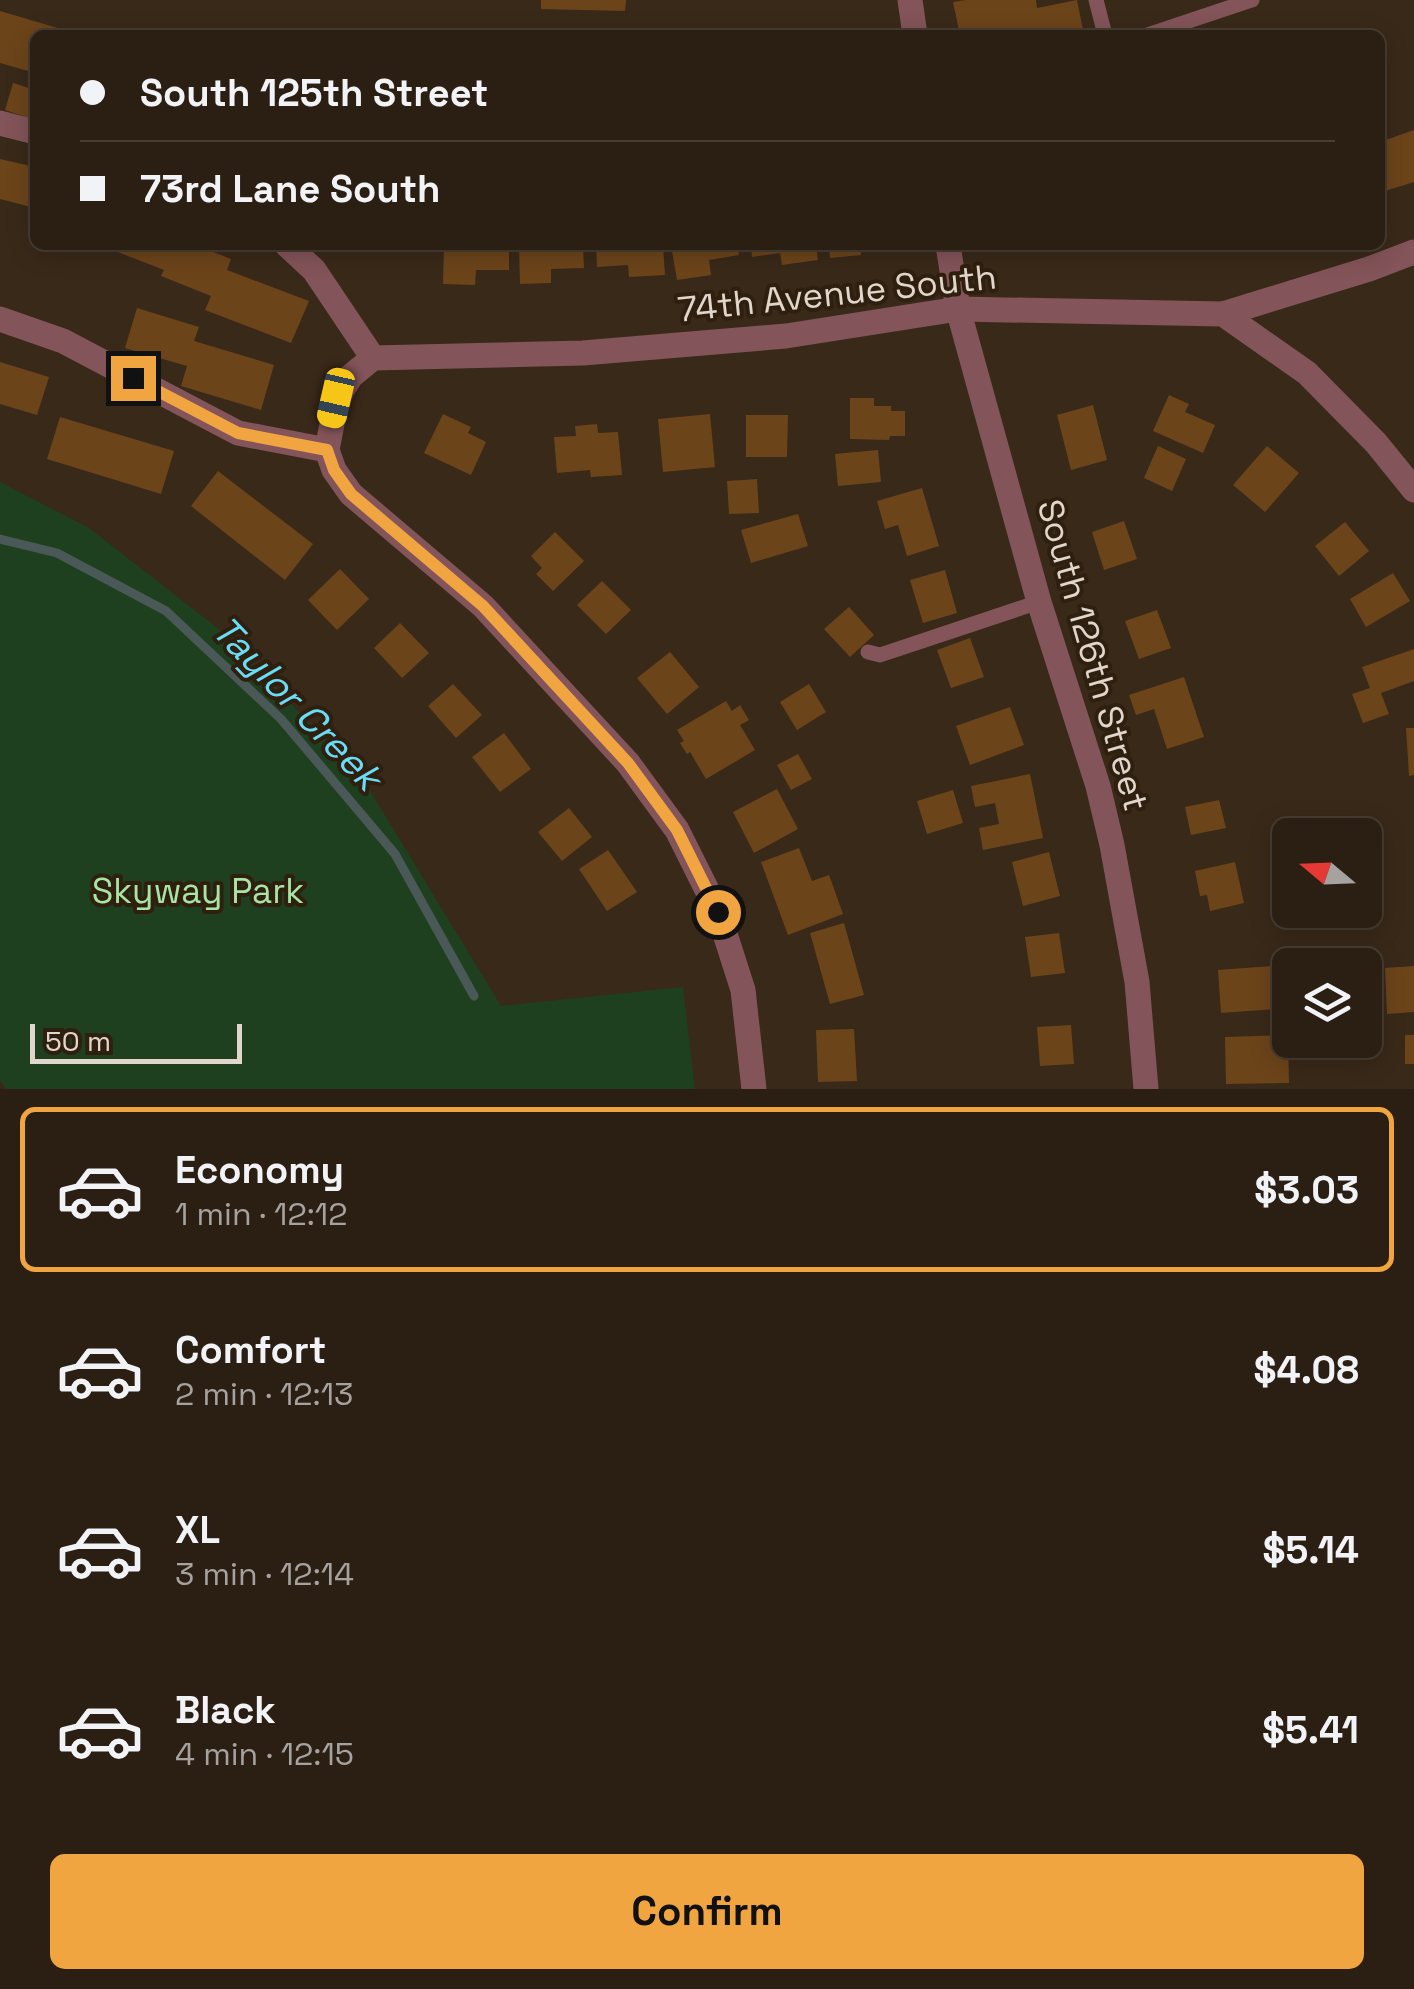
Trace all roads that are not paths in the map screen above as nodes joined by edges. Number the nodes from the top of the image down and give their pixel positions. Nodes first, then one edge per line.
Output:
1 (910, 0) edge
2 (1096, 0) edge
3 (1252, 0) edge
4 (914, 30) edge
5 (1104, 30) edge
6 (1161, 30) edge
7 (0, 122) edge
8 (30, 131) edge
9 (292, 250) edge
10 (949, 250) edge
11 (1414, 252) edge
12 (958, 309) junction
13 (1222, 314) junction
14 (0, 319) edge
15 (373, 358) junction
16 (327, 450) junction
17 (1414, 490) edge
18 (1038, 602) junction
19 (868, 652) dead end
20 (754, 1089) edge
21 (1146, 1089) edge

1 - 4 street
2 - 5 lane
3 - 6 lane
7 - 8 street
9 - 15 street
10 - 12 street, South 126th Street
11 - 13 street, 74th Avenue South
12 - 13 street, 74th Avenue South
12 - 15 street, 74th Avenue South
12 - 18 street, South 126th Street
13 - 17 street
14 - 16 street
15 - 16 street
16 - 20 street
18 - 19 lane
18 - 21 street, South 126th Street

